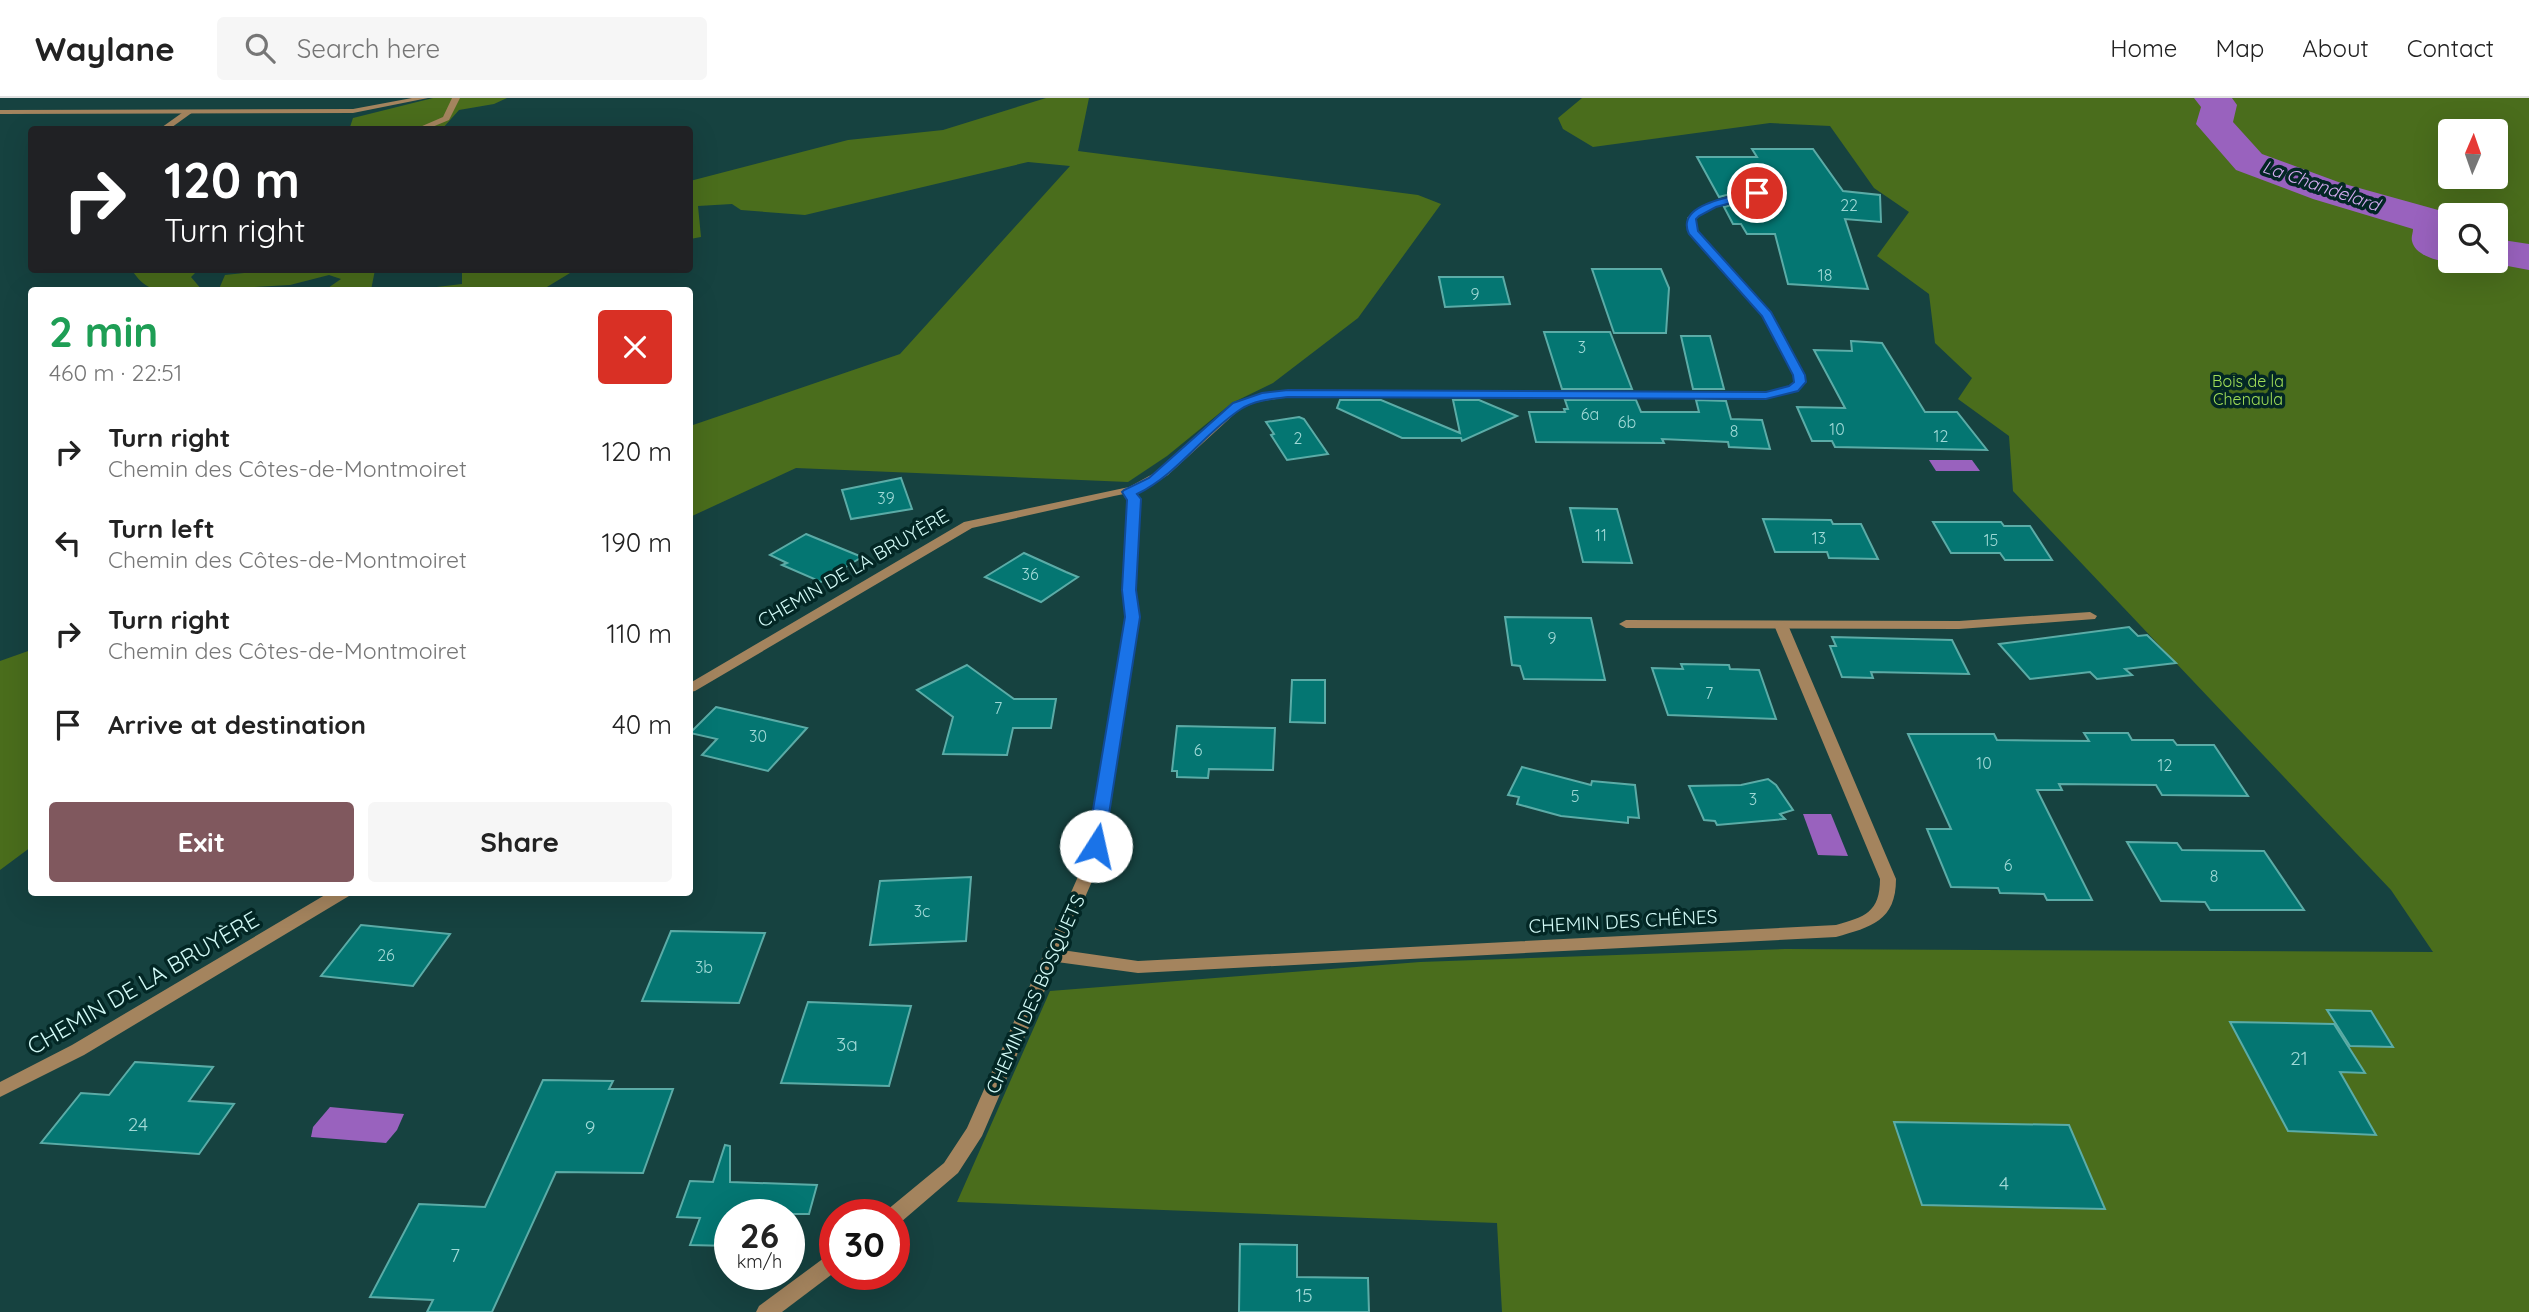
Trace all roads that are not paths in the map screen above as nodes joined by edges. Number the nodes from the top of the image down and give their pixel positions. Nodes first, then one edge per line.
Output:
1 (424, 98) edge
2 (456, 98) edge
3 (0, 111) edge
4 (189, 112) junction
5 (168, 126) edge
6 (427, 126) edge
7 (1757, 193) dead end
8 (1129, 492) junction
9 (2090, 616) dead end
10 (1626, 624) dead end
11 (1781, 625) junction
12 (693, 686) edge
13 (336, 896) edge
14 (1052, 955) junction
15 (0, 1090) edge
16 (910, 1203) edge
17 (819, 1273) edge
18 (766, 1312) edge

1 - 4 street
2 - 6 street
3 - 4 street
4 - 5 street
7 - 8 street
8 - 12 street, CHEMIN DE LA BRUYÈRE
8 - 14 street, CHEMIN DES BOSQUETS
9 - 11 street
10 - 11 street
11 - 14 street, CHEMIN DES CHÊNES
13 - 15 street, CHEMIN DE LA BRUYÈRE
14 - 16 street, CHEMIN DES BOSQUETS
17 - 18 street

